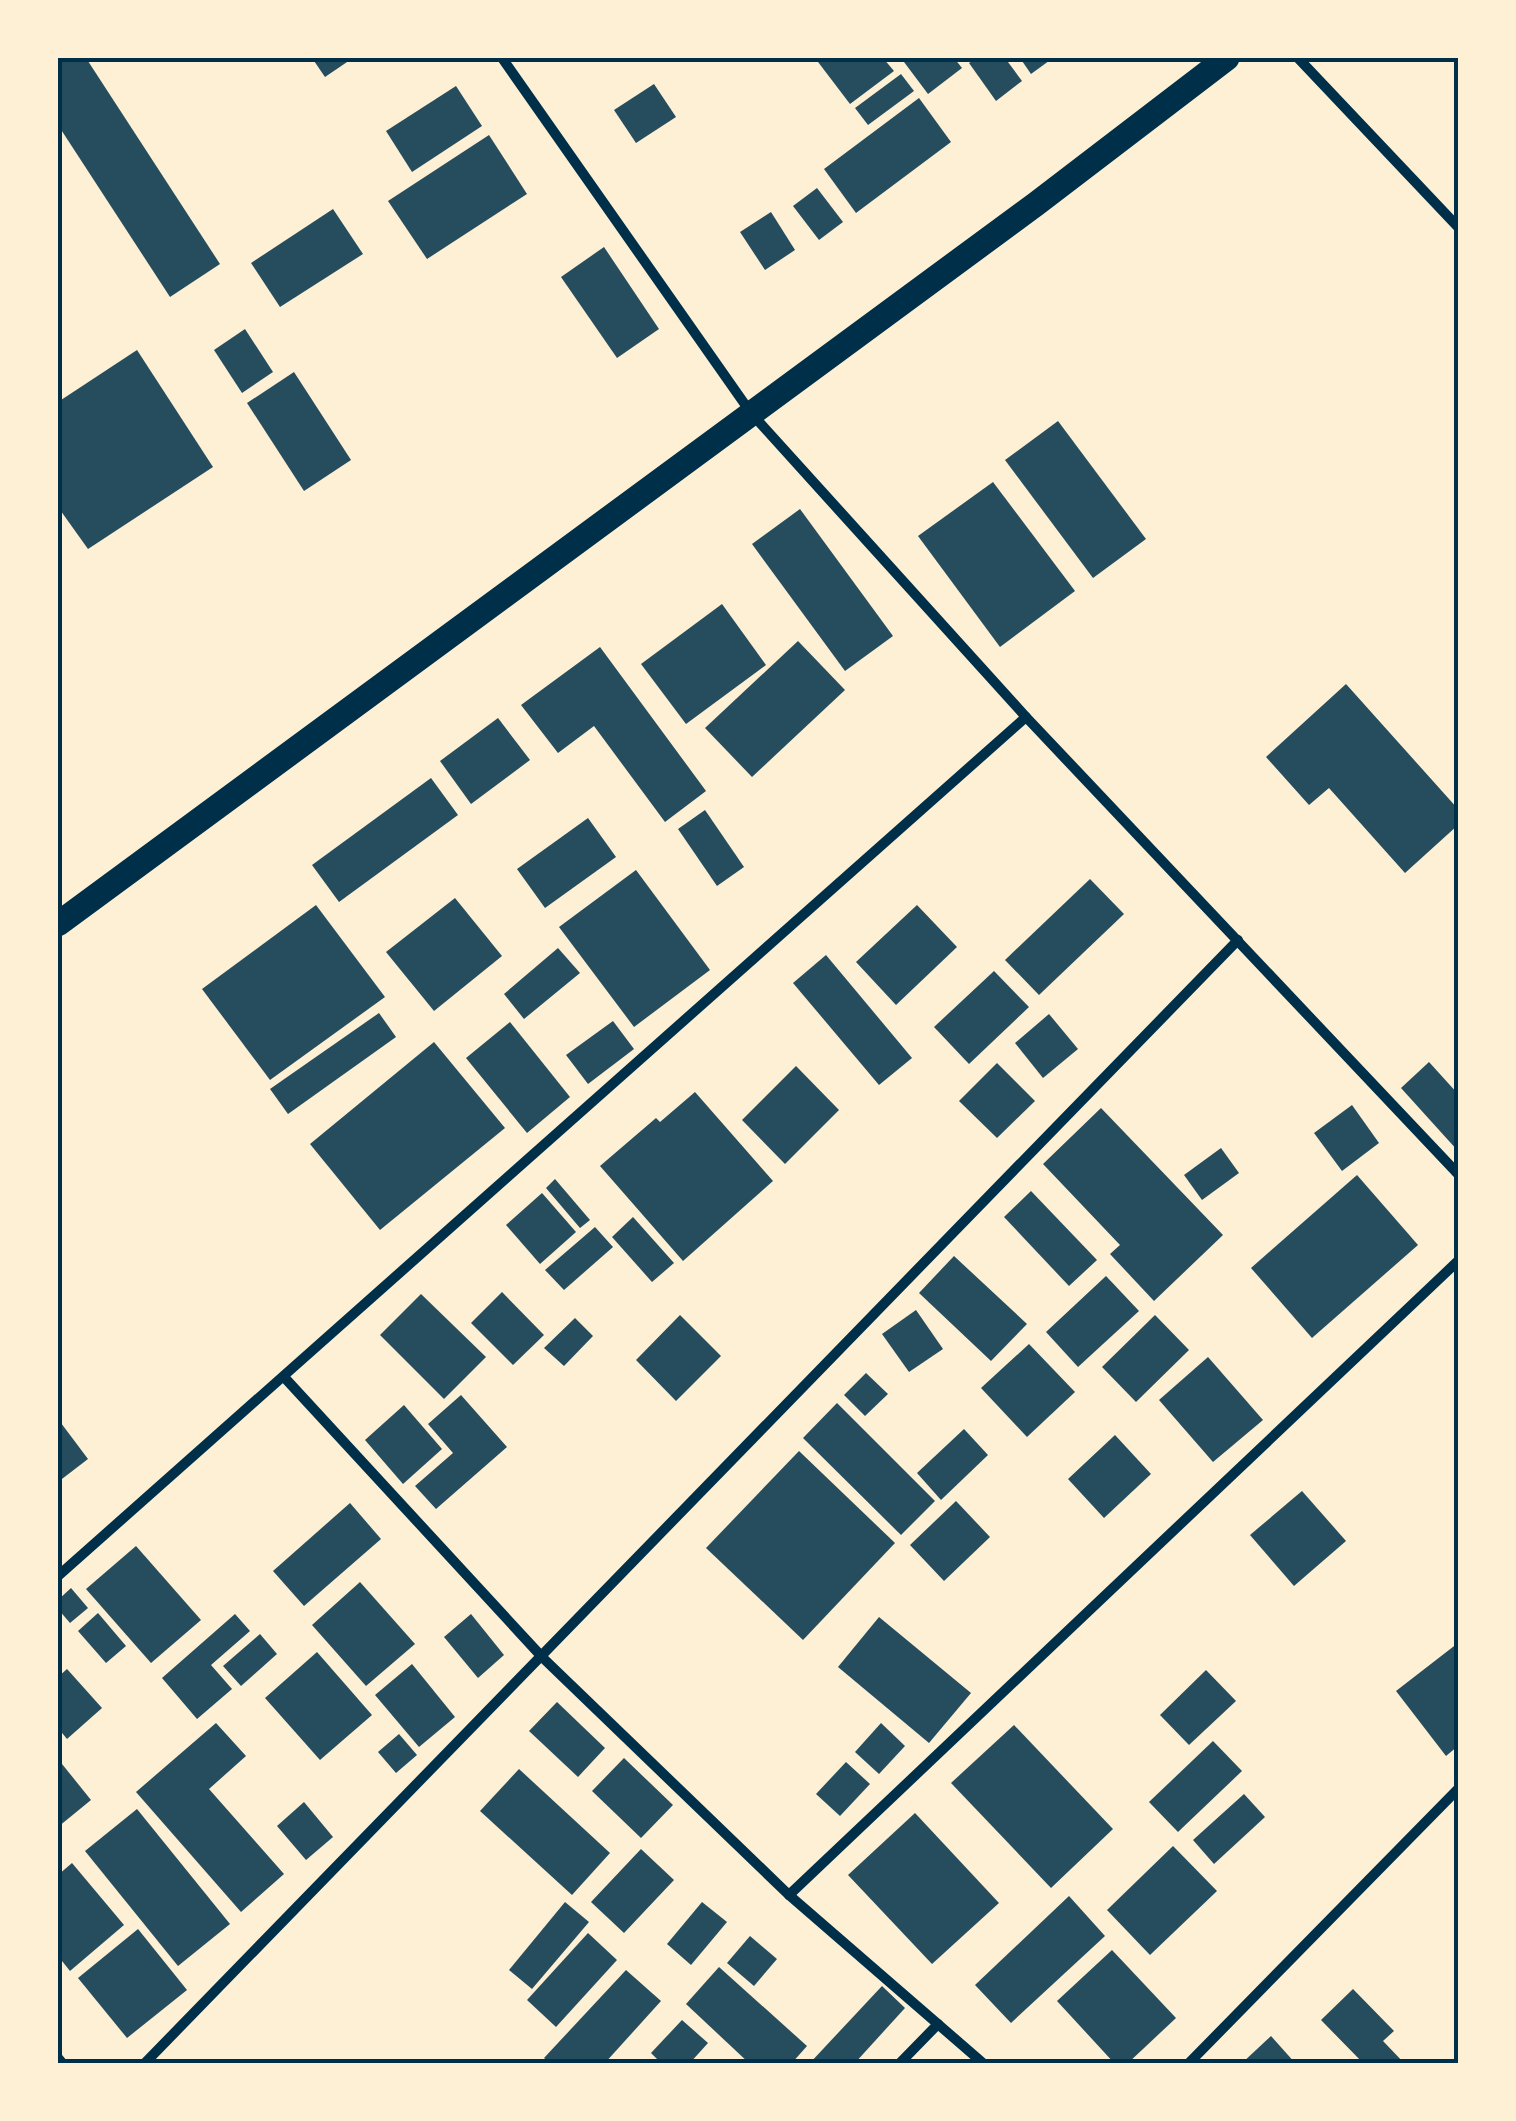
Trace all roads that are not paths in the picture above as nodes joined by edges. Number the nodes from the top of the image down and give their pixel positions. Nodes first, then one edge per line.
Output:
1 (502, 58) edge
2 (1228, 58) edge
3 (1298, 58) edge
4 (1458, 227) edge
5 (751, 413) junction
6 (1026, 717) junction
7 (58, 924) edge
8 (1238, 940) junction
9 (1458, 1174) edge
10 (1458, 1261) edge
11 (284, 1377) junction
12 (58, 1576) edge
13 (543, 1658) junction
14 (1458, 1789) edge
15 (789, 1895) junction
16 (938, 2024) junction
17 (58, 2058) edge
18 (63, 2064) edge
19 (144, 2064) edge
20 (899, 2064) edge
21 (984, 2064) edge
22 (1188, 2064) edge

1 - 5 street
2 - 5 main road
3 - 4 street
5 - 6 street
5 - 7 main road
6 - 8 street
6 - 11 street
8 - 9 street
8 - 13 street
10 - 15 street
11 - 12 street
11 - 13 street
13 - 15 street
13 - 19 street
14 - 22 street
15 - 16 street
16 - 20 street
16 - 21 street
17 - 18 street

